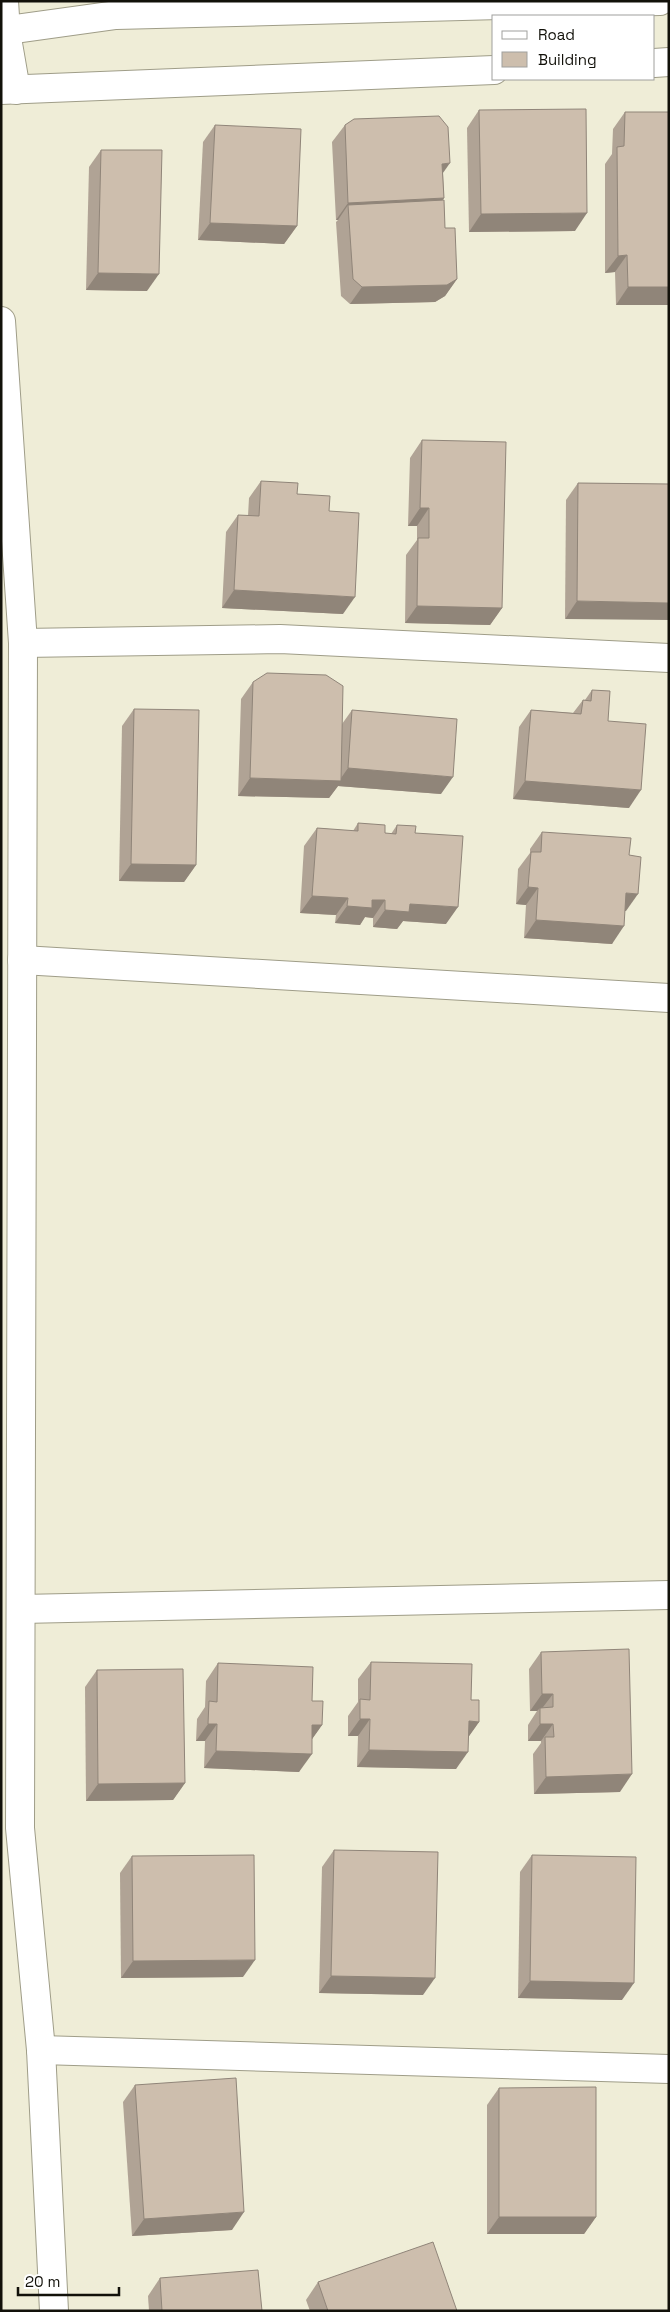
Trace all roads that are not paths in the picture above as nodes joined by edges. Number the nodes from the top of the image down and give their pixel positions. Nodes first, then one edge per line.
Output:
1 (4, 1) edge
2 (660, 1) edge
3 (4, 32) edge
4 (669, 62) edge
5 (655, 63) edge
6 (492, 70) edge
7 (9, 90) edge
8 (1, 321) edge
9 (8, 525) edge
10 (23, 643) junction
11 (669, 658) edge
12 (22, 960) junction
13 (669, 998) edge
14 (12, 1075) edge
15 (669, 1595) edge
16 (21, 1609) junction
17 (11, 1830) edge
18 (41, 2050) junction
19 (669, 2069) edge
20 (54, 2311) edge

1 - 3 street
2 - 3 street
3 - 7 street
4 - 5 street
6 - 7 street
8 - 9 street
9 - 10 street
10 - 11 street
10 - 12 street
12 - 13 street
12 - 14 street
14 - 16 street
15 - 16 street
16 - 17 street
17 - 18 street
18 - 19 street
18 - 20 street

